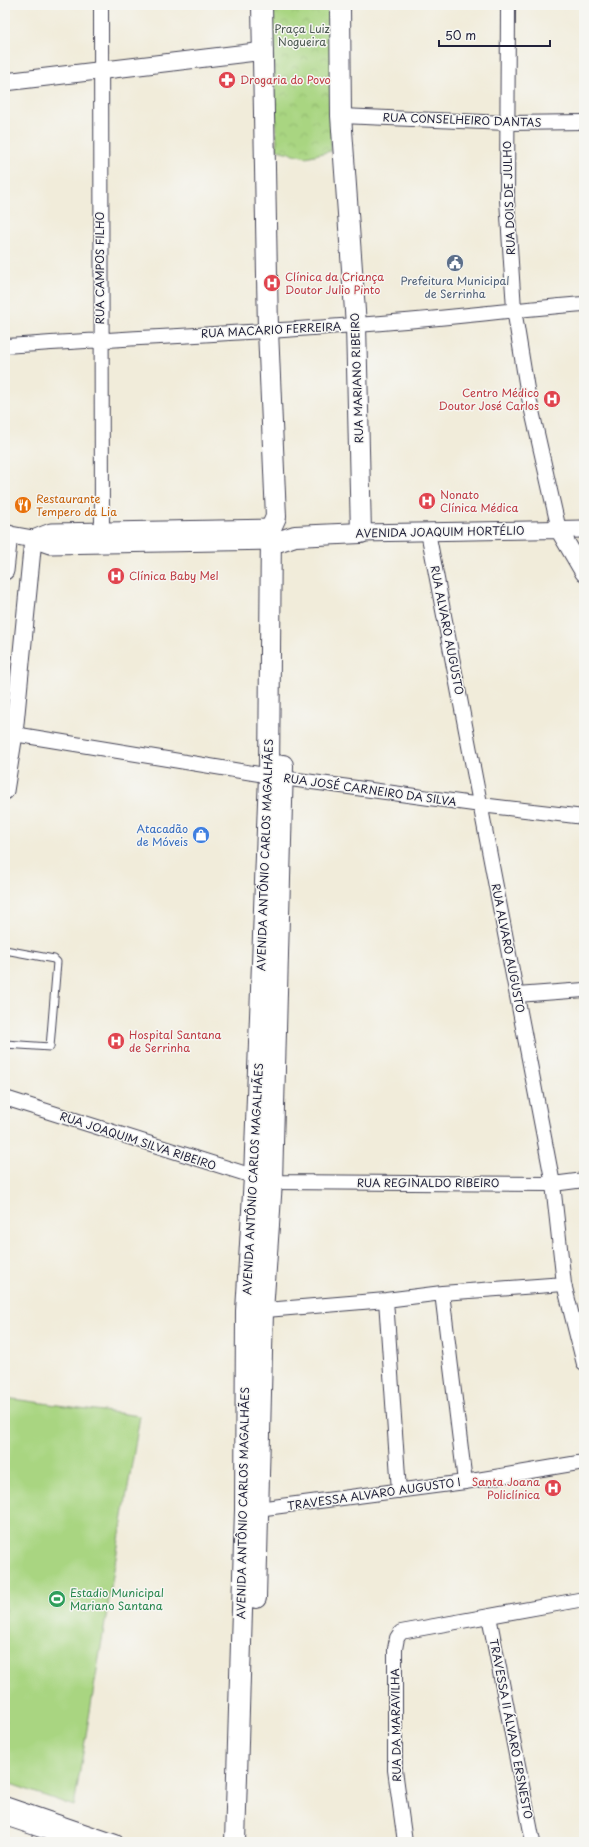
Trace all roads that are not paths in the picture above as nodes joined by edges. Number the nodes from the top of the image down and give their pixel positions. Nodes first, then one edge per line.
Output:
1 (101, 5) edge
2 (262, 5) edge
3 (340, 5) edge
4 (508, 5) edge
5 (264, 51) junction
6 (100, 71) junction
7 (5, 82) edge
8 (341, 116) junction
9 (584, 122) edge
10 (507, 123) junction
11 (584, 304) edge
12 (514, 309) junction
13 (356, 325) junction
14 (268, 330) junction
15 (101, 339) junction
16 (5, 346) edge
17 (584, 529) edge
18 (559, 530) junction
19 (279, 532) junction
20 (428, 532) junction
21 (361, 533) junction
22 (7, 534) edge
23 (102, 538) junction
24 (34, 539) junction
25 (5, 571) edge
26 (584, 573) edge
27 (14, 734) junction
28 (276, 777) junction
29 (5, 791) edge
30 (481, 805) junction
31 (584, 817) edge
32 (5, 950) edge
33 (584, 990) edge
34 (517, 995) junction
35 (5, 1044) edge
36 (5, 1098) edge
37 (263, 1180) junction
38 (584, 1180) edge
39 (553, 1184) junction
40 (564, 1284) junction
41 (442, 1293) junction
42 (386, 1300) junction
43 (254, 1311) junction
44 (584, 1364) edge
45 (584, 1462) edge
46 (465, 1482) junction
47 (399, 1491) junction
48 (252, 1510) junction
49 (249, 1586) junction
50 (584, 1599) edge
51 (489, 1616) junction
52 (5, 1804) edge
53 (5, 1818) edge
54 (72, 1841) edge
55 (116, 1842) edge
56 (234, 1842) edge
57 (248, 1842) edge
58 (404, 1842) edge
59 (533, 1842) edge

1 - 6 street, RUA CAMPOS FILHO
2 - 5 main road
3 - 8 main road
4 - 10 street, RUA DOIS DE JULHO
5 - 6 street
5 - 14 main road, AVENIDA ANTÔNIO CARLOS MAGALHÃES
6 - 7 street
6 - 15 street, RUA CAMPOS FILHO
8 - 10 street, RUA CONSELHEIRO DANTAS
8 - 13 main road, RUA MARIANO RIBEIRO
9 - 10 street, RUA CONSELHEIRO DANTAS
10 - 12 street, RUA DOIS DE JULHO
11 - 12 street, RUA MACARIO FERREIRA
12 - 13 street, RUA MACARIO FERREIRA
12 - 18 street, RUA DOIS DE JULHO
13 - 14 street, RUA MACARIO FERREIRA
13 - 21 main road, RUA MARIANO RIBEIRO
14 - 15 street, RUA MACARIO FERREIRA
14 - 19 main road, AVENIDA ANTÔNIO CARLOS MAGALHÃES
15 - 16 street, RUA MACARIO FERREIRA
15 - 23 street, RUA CAMPOS FILHO
17 - 18 street, AVENIDA JOAQUIM HORTÉLIO
18 - 20 street, AVENIDA JOAQUIM HORTÉLIO
18 - 26 street
19 - 21 main road, AVENIDA JOAQUIM HORTÉLIO
19 - 23 street, AVENIDA JOAQUIM HORTÉLIO
19 - 28 main road, AVENIDA ANTÔNIO CARLOS MAGALHÃES
20 - 21 street, AVENIDA JOAQUIM HORTÉLIO
20 - 30 street, RUA ALVARO AUGUSTO
22 - 24 street
22 - 25 street
23 - 24 street, AVENIDA JOAQUIM HORTÉLIO
24 - 27 street
27 - 28 street, RUA JOSÉ CARNEIRO DA SILVA
27 - 29 street
28 - 30 street, RUA JOSÉ CARNEIRO DA SILVA
28 - 37 main road, AVENIDA ANTÔNIO CARLOS MAGALHÃES
30 - 31 street, RUA JOSÉ CARNEIRO DA SILVA
30 - 34 street, RUA ALVARO AUGUSTO
32 - 35 lane
33 - 34 street
34 - 39 street, RUA ALVARO AUGUSTO
36 - 37 street, RUA JOAQUIM SILVA RIBEIRO
37 - 39 street, RUA REGINALDO RIBEIRO
37 - 43 main road, AVENIDA ANTÔNIO CARLOS MAGALHÃES
38 - 39 street, RUA REGINALDO RIBEIRO
39 - 40 street, RUA ALVARO AUGUSTO
40 - 41 street
40 - 44 street, RUA ALVARO AUGUSTO
41 - 42 street
41 - 46 street
42 - 43 street
42 - 47 street
43 - 48 main road, AVENIDA ANTÔNIO CARLOS MAGALHÃES
45 - 46 street, TRAVESSA ALVARO AUGUSTO I
46 - 47 street, TRAVESSA ALVARO AUGUSTO I
47 - 48 street, TRAVESSA ALVARO AUGUSTO I
48 - 49 main road, AVENIDA ANTÔNIO CARLOS MAGALHÃES
49 - 56 main road, AVENIDA ANTÔNIO CARLOS MAGALHÃES
49 - 57 main road, AVENIDA ANTÔNIO CARLOS MAGALHÃES
50 - 51 street
51 - 58 street, RUA DA MARAVILHA
51 - 59 street, TRAVESSA II ÁLVARO ERSNESTO
52 - 55 street
53 - 54 street

